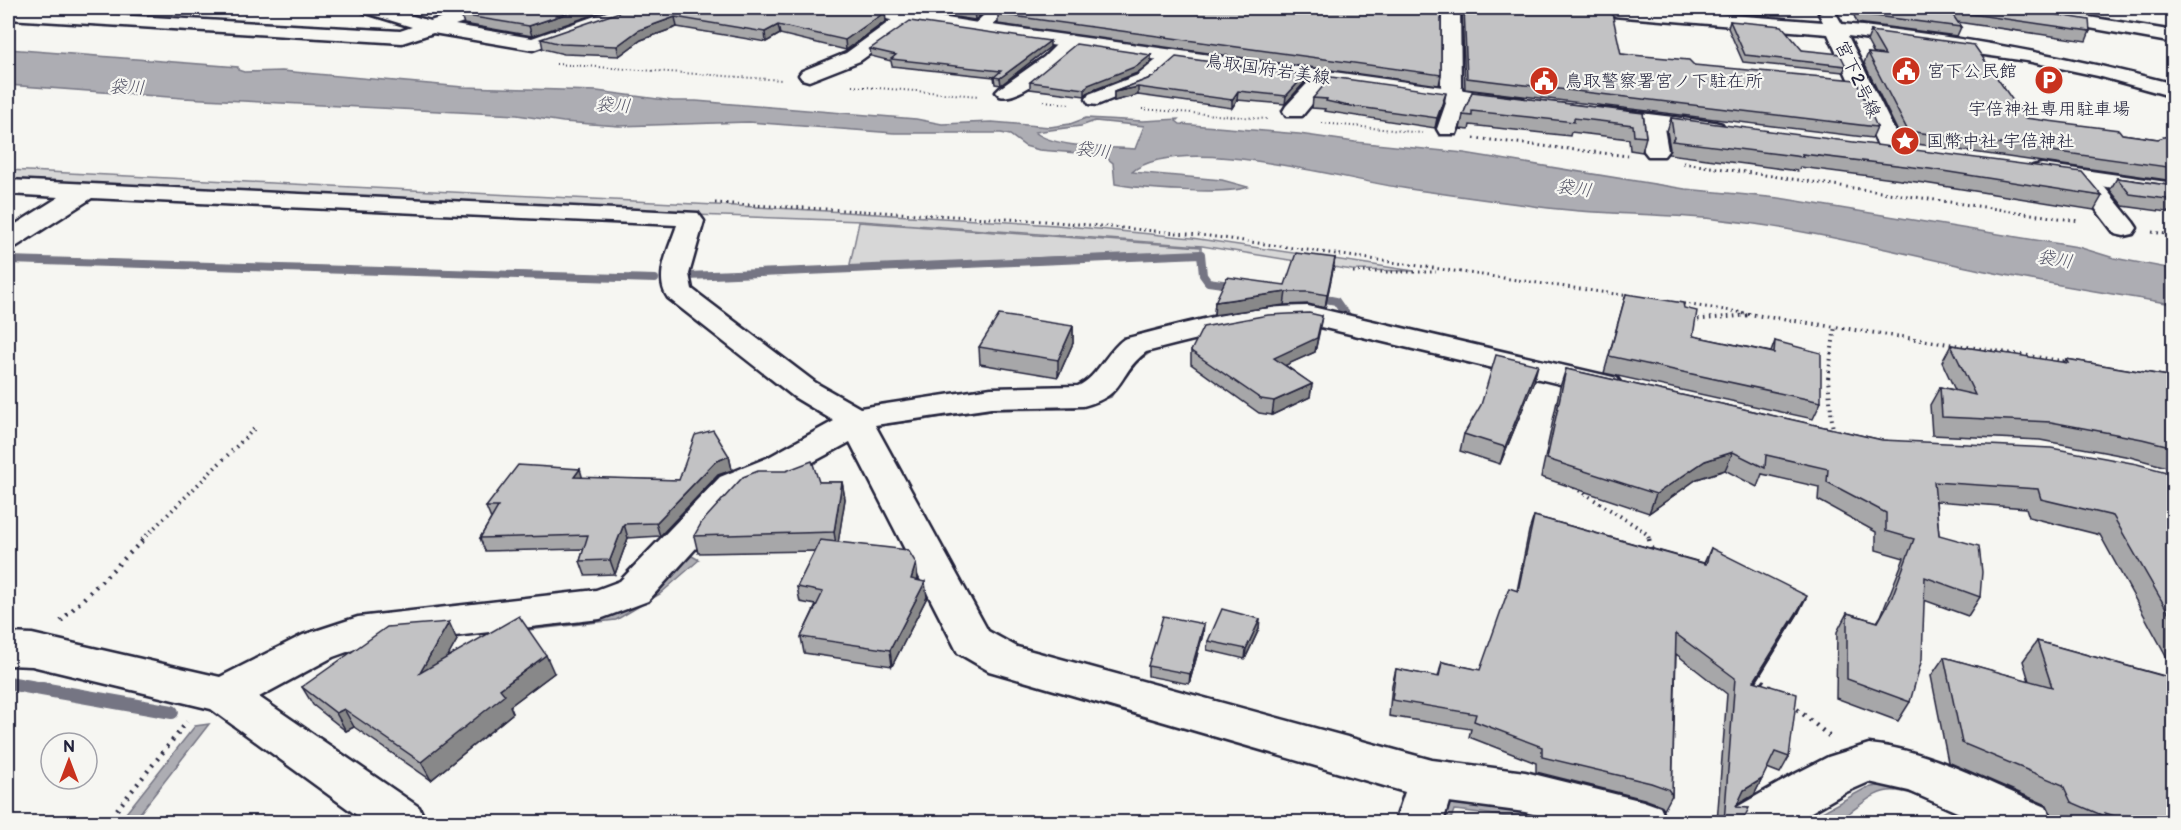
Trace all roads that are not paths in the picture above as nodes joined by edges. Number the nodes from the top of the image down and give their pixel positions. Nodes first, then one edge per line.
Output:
1 (12, 8) edge
2 (369, 8) edge
3 (487, 8) edge
4 (634, 8) edge
5 (864, 8) edge
6 (993, 8) edge
7 (1451, 8) edge
8 (1577, 8) edge
9 (1825, 8) edge
10 (2005, 8) edge
11 (2082, 8) edge
12 (8, 9) edge
13 (8, 14) edge
14 (907, 18) junction
15 (426, 26) junction
16 (2174, 26) edge
17 (978, 29) junction
18 (1836, 31) junction
19 (402, 37) junction
20 (2174, 37) edge
21 (1071, 41) junction
22 (414, 55) dead end
23 (1173, 56) junction
24 (809, 75) dead end
25 (1324, 77) junction
26 (2174, 91) edge
27 (1007, 92) dead end
28 (1456, 96) junction
29 (1097, 99) dead end
30 (1538, 106) edge
31 (1294, 111) dead end
32 (1584, 112) edge
33 (1652, 122) junction
34 (1448, 129) dead end
35 (1732, 131) edge
36 (1869, 148) edge
37 (1656, 151) dead end
38 (2026, 169) edge
39 (2083, 177) junction
40 (8, 187) edge
41 (2174, 190) edge
42 (86, 191) junction
43 (2124, 228) dead end
44 (8, 240) edge
45 (1631, 391) edge
46 (856, 420) junction
47 (20, 649) edge
48 (218, 693) junction
49 (1426, 801) edge
50 (402, 822) edge
51 (1643, 822) edge
52 (1754, 822) edge
53 (2030, 822) edge

1 - 12 street
2 - 15 street
3 - 15 street
4 - 15 street
5 - 14 street, 鳥取国府岩美線
6 - 17 street
7 - 28 street
8 - 18 street
9 - 18 street, 宮下2号線
10 - 20 street
11 - 16 street
13 - 19 street
14 - 17 street, 鳥取国府岩美線
14 - 24 street
15 - 19 street
17 - 21 street, 鳥取国府岩美線
18 - 26 street
18 - 36 street, 宮下2号線
19 - 22 street
21 - 23 street, 鳥取国府岩美線
21 - 27 street
23 - 25 street, 鳥取国府岩美線
23 - 29 street
25 - 28 street, 鳥取国府岩美線
25 - 31 street
28 - 30 street, 鳥取国府岩美線
28 - 34 street
32 - 33 street
33 - 35 street
33 - 37 street
38 - 39 street
39 - 41 street
39 - 43 street
40 - 42 street
42 - 44 street
42 - 46 street
45 - 46 street
46 - 48 street
46 - 49 street
47 - 48 street
48 - 50 street
49 - 51 street
52 - 53 street

